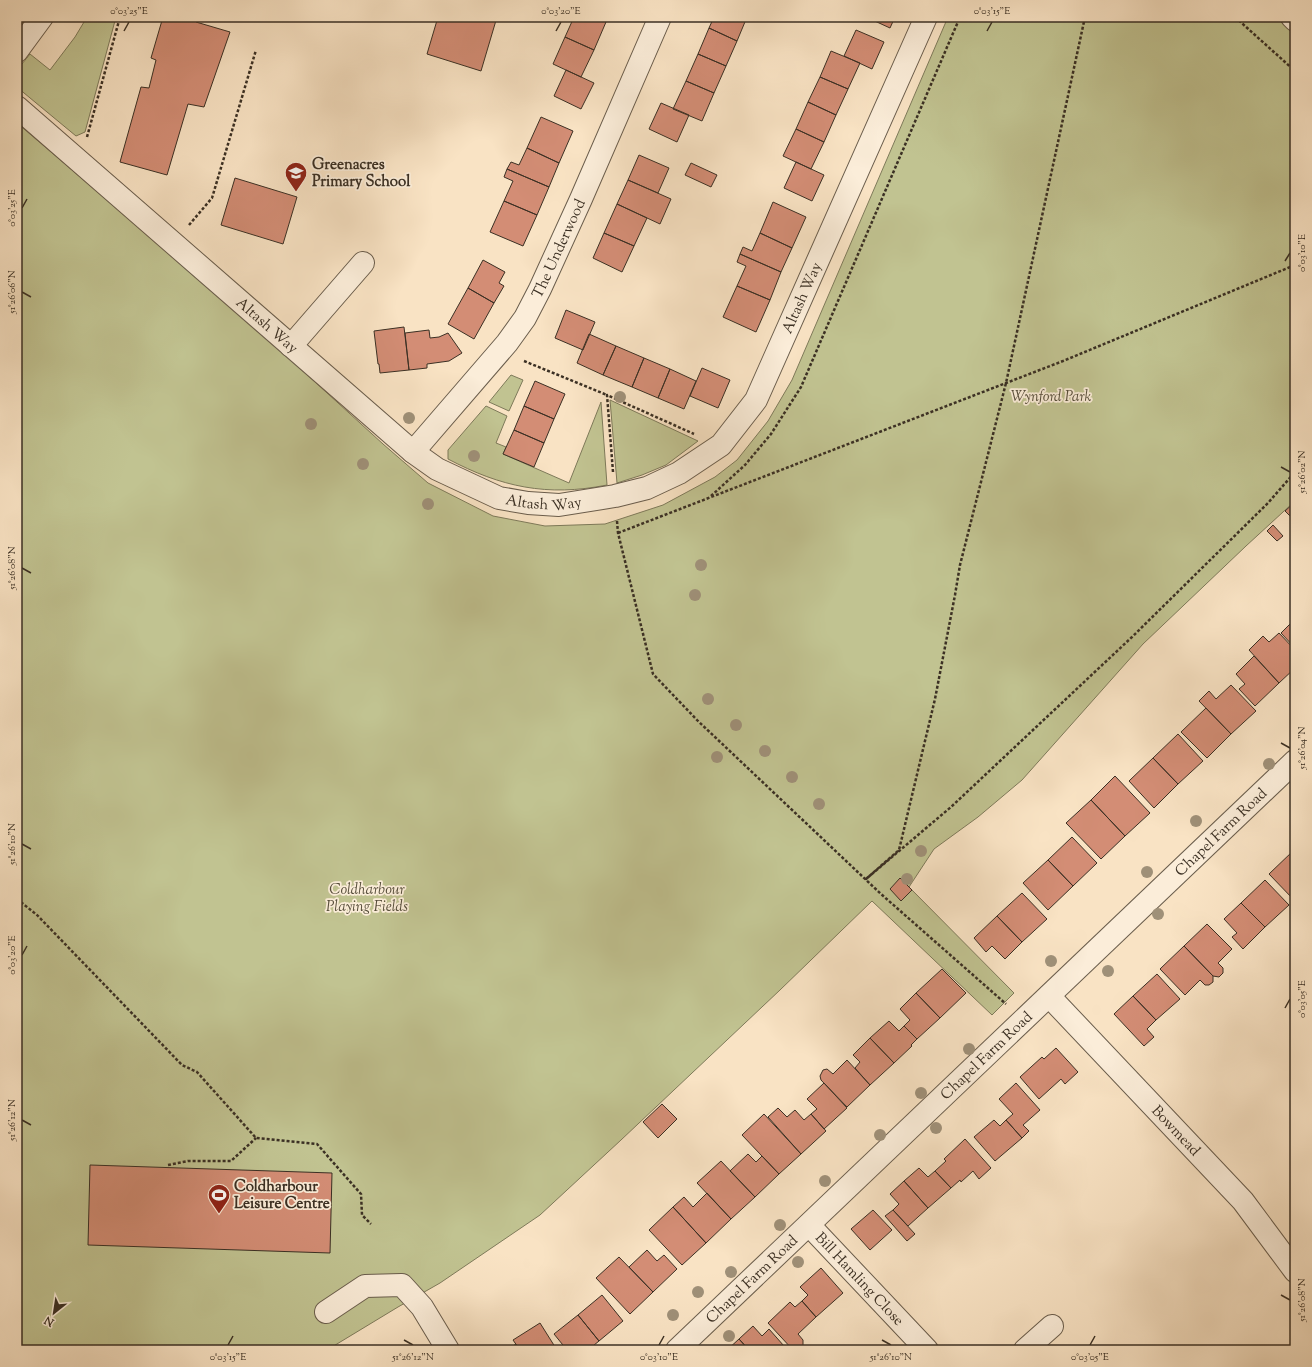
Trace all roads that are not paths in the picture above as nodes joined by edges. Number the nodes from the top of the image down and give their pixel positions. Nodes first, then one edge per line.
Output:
1 (42, 17) edge
2 (660, 17) edge
3 (926, 17) edge
4 (1292, 17) edge
5 (1295, 20) edge
6 (17, 51) edge
7 (17, 108) edge
8 (364, 263) dead end
9 (291, 346) junction
10 (413, 452) junction
11 (1295, 761) edge
12 (1049, 996) junction
13 (808, 1225) junction
14 (1295, 1271) edge
15 (326, 1312) dead end
16 (1052, 1326) dead end
17 (448, 1350) edge
18 (677, 1350) edge
19 (927, 1350) edge
20 (1025, 1350) edge

1 - 6 street
2 - 10 street, The Underwood
3 - 10 street, Altash Way
4 - 5 street
7 - 9 street, Altash Way
8 - 9 street
9 - 10 street, Altash Way
11 - 12 street, Chapel Farm Road
12 - 13 street, Chapel Farm Road
12 - 14 street, Bowmead
13 - 18 street, Chapel Farm Road
13 - 19 street, Bill Hamling Close
15 - 17 street
16 - 20 street

